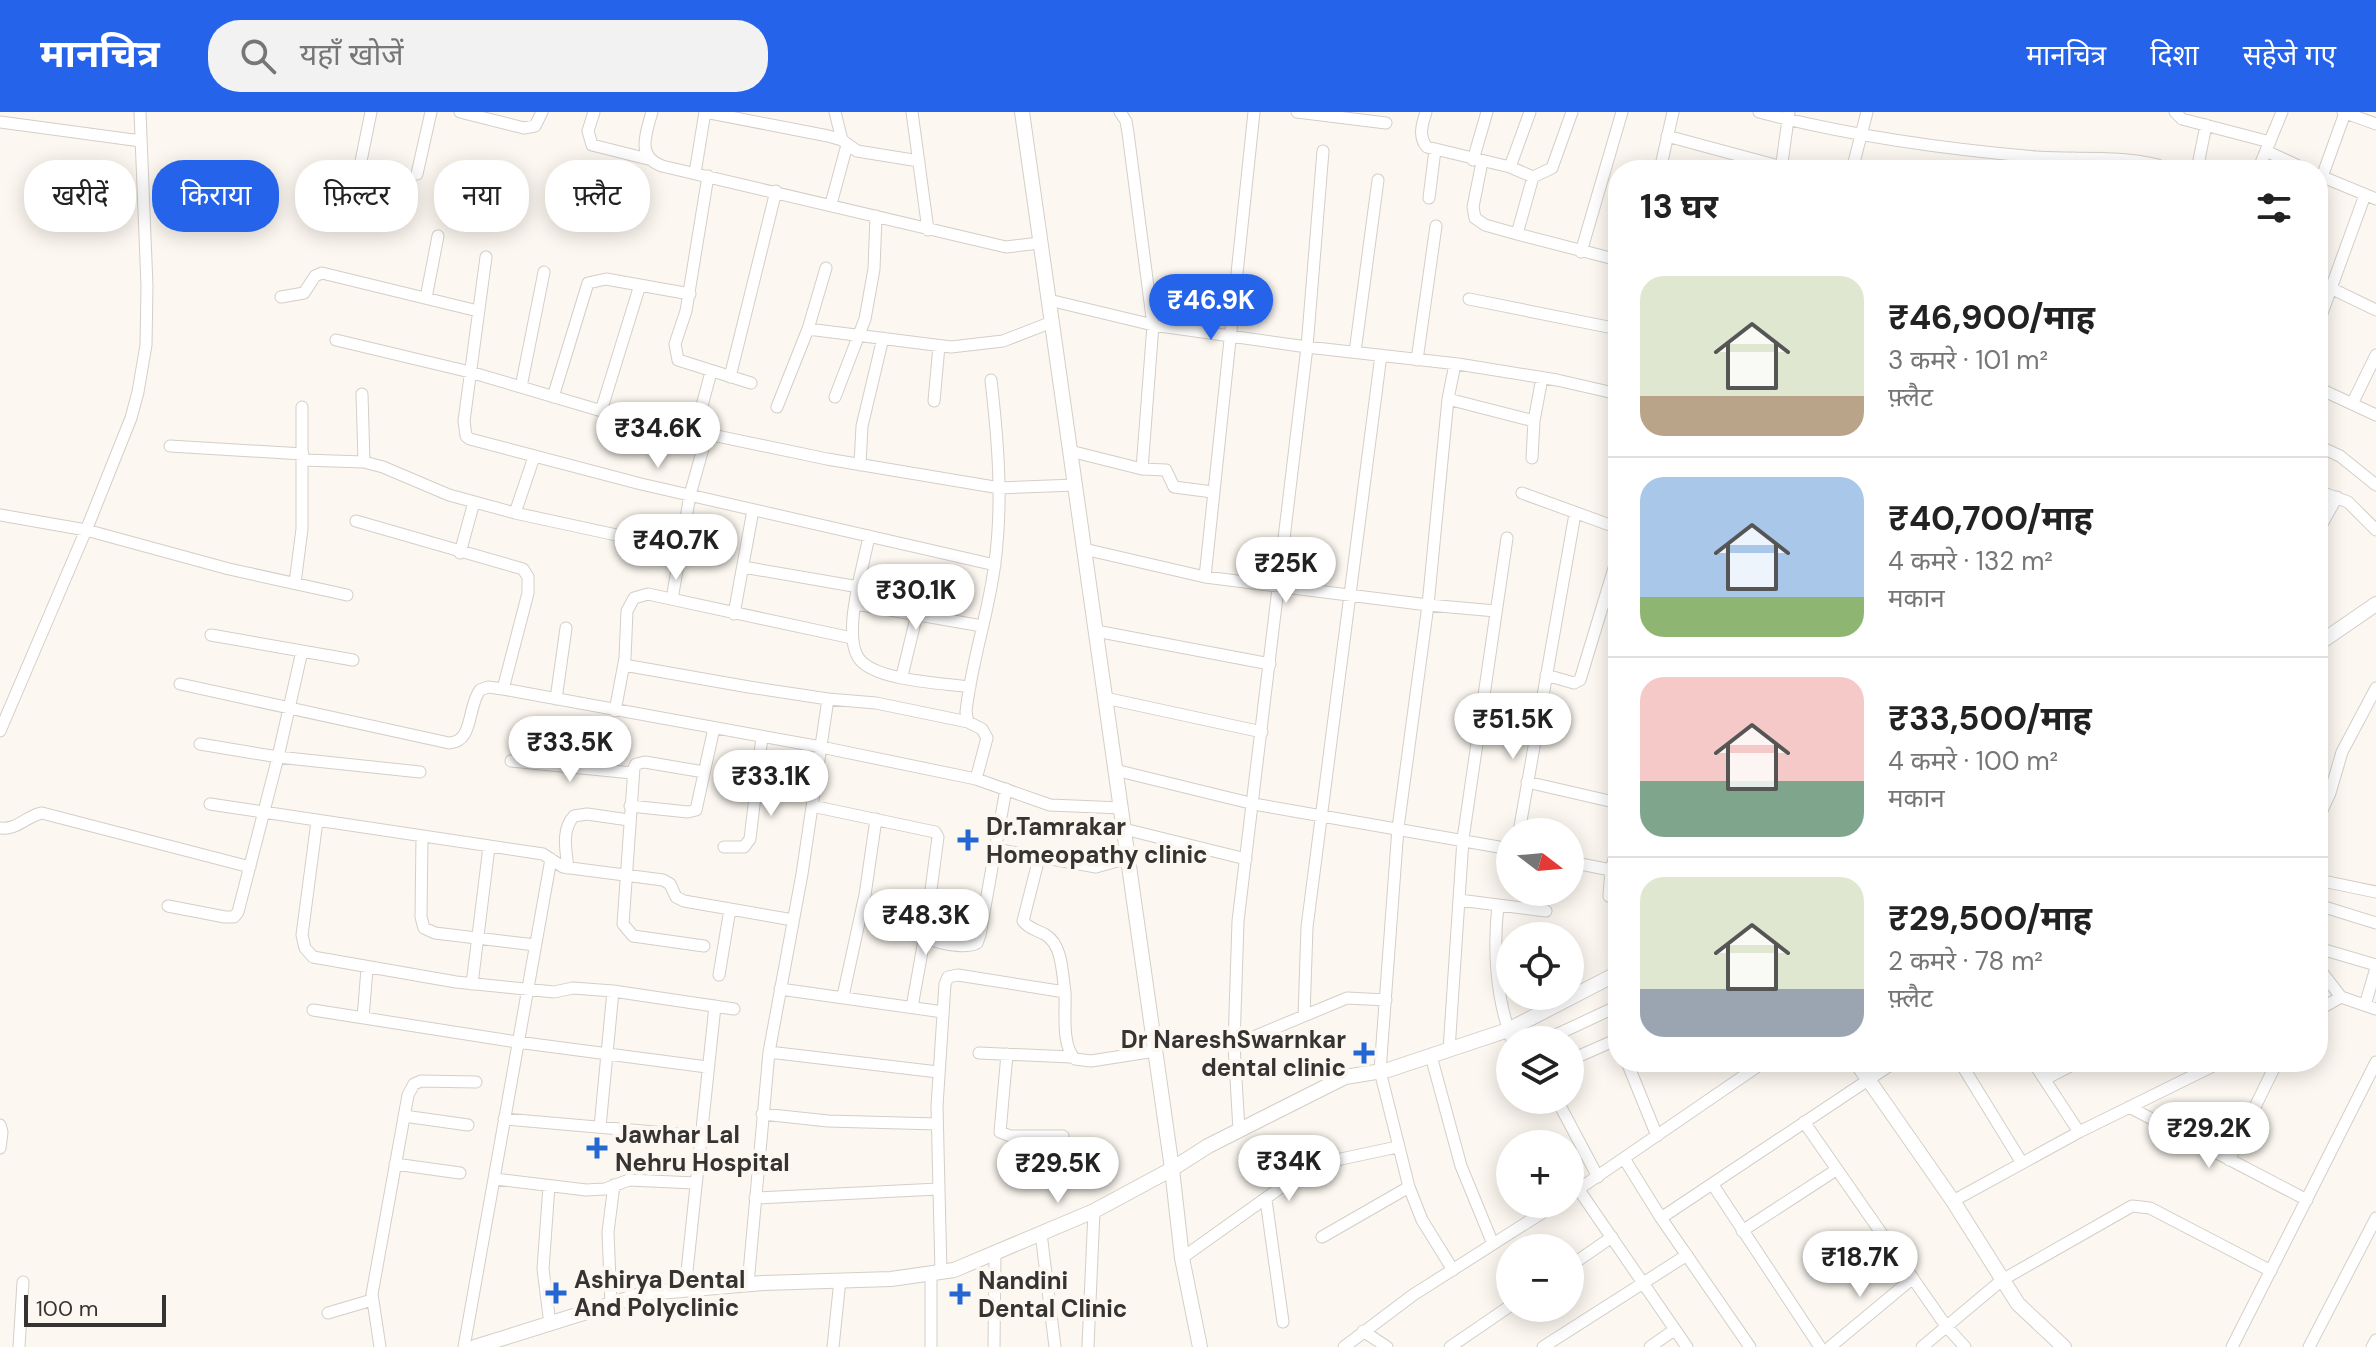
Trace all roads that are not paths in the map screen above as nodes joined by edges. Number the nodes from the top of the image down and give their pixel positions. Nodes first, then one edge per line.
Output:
1 (140, 112) edge
2 (371, 112) edge
3 (431, 112) edge
4 (460, 112) edge
5 (542, 112) edge
6 (594, 112) edge
7 (652, 112) edge
8 (705, 112) edge
9 (780, 112) edge
10 (835, 112) edge
11 (912, 112) edge
12 (1022, 112) edge
13 (1120, 112) edge
14 (1254, 112) edge
15 (1297, 112) edge
16 (1426, 112) edge
17 (1487, 112) edge
18 (1530, 112) edge
19 (1572, 112) edge
20 (1622, 112) edge
21 (1673, 112) edge
22 (1759, 112) edge
23 (1867, 112) edge
24 (2175, 112) edge
25 (2282, 112) edge
26 (2344, 112) edge
27 (489, 115) edge
28 (1788, 116) edge
29 (0, 122) edge
30 (1386, 123) dead end
31 (2376, 124) edge
32 (2206, 125) junction
33 (778, 126) junction
34 (1861, 134) junction
35 (1667, 136) junction
36 (141, 141) junction
37 (845, 143) junction
38 (2268, 146) junction
39 (1435, 150) junction
40 (1323, 151) dead end
41 (648, 159) junction
42 (361, 160) edge
43 (1662, 160) edge
44 (1753, 160) edge
45 (1783, 160) edge
46 (1854, 160) edge
47 (2041, 160) edge
48 (2199, 160) edge
49 (2262, 160) edge
50 (2291, 160) edge
51 (2326, 160) edge
52 (919, 161) junction
53 (1478, 161) junction
54 (1510, 167) junction
55 (418, 170) edge
56 (695, 173) junction
57 (708, 176) junction
58 (1533, 177) junction
59 (1378, 180) dead end
60 (2328, 183) edge
61 (776, 191) junction
62 (2371, 197) edge
63 (1429, 198) dead end
64 (831, 204) junction
65 (876, 216) junction
66 (1436, 226) dead end
67 (928, 230) junction
68 (1517, 234) junction
69 (438, 236) dead end
70 (1040, 243) junction
71 (1581, 252) junction
72 (486, 257) dead end
73 (1608, 258) edge
74 (826, 268) dead end
75 (544, 272) dead end
76 (640, 285) junction
77 (2328, 286) edge
78 (2332, 288) junction
79 (690, 294) junction
80 (281, 297) dead end
81 (426, 298) junction
82 (2328, 298) edge
83 (1469, 299) dead end
84 (1049, 300) junction
85 (2376, 310) edge
86 (478, 311) junction
87 (1052, 322) junction
88 (1153, 325) junction
89 (1608, 327) edge
90 (808, 329) junction
91 (861, 334) junction
92 (1229, 336) junction
93 (883, 338) junction
94 (336, 340) dead end
95 (939, 346) junction
96 (1307, 347) junction
97 (1355, 352) junction
98 (1381, 355) junction
99 (2376, 355) edge
100 (1417, 360) junction
101 (1459, 364) junction
102 (470, 372) junction
103 (711, 372) junction
104 (730, 377) junction
105 (1542, 378) junction
106 (991, 380) dead end
107 (751, 383) dead end
108 (521, 387) junction
109 (1608, 392) edge
110 (2328, 393) edge
111 (362, 394) dead end
112 (553, 397) junction
113 (835, 397) dead end
114 (1452, 399) junction
115 (934, 401) dead end
116 (2352, 404) junction
117 (302, 407) dead end
118 (777, 407) dead end
119 (601, 411) junction
120 (2376, 415) edge
121 (1534, 421) junction
122 (701, 433) junction
123 (170, 446) dead end
124 (1070, 451) junction
125 (2328, 451) edge
126 (303, 457) junction
127 (534, 457) junction
128 (1532, 458) dead end
129 (364, 462) junction
130 (860, 465) junction
131 (1142, 469) junction
132 (1075, 485) junction
133 (2376, 485) edge
134 (1000, 488) junction
135 (1213, 492) junction
136 (1522, 493) dead end
137 (2328, 494) edge
138 (690, 495) junction
139 (2337, 497) junction
140 (474, 502) junction
141 (753, 510) junction
142 (515, 513) junction
143 (2328, 513) edge
144 (1575, 514) junction
145 (0, 515) edge
146 (356, 521) dead end
147 (1608, 525) edge
148 (86, 530) junction
149 (2376, 530) edge
150 (869, 536) junction
151 (1507, 538) dead end
152 (681, 549) junction
153 (1084, 549) junction
154 (460, 553) junction
155 (995, 565) junction
156 (743, 567) junction
157 (1205, 577) junction
158 (295, 583) junction
159 (1279, 586) junction
160 (859, 587) junction
161 (1608, 588) edge
162 (347, 595) dead end
163 (1350, 596) junction
164 (672, 599) junction
165 (856, 604) junction
166 (2376, 604) edge
167 (1428, 605) junction
168 (1496, 611) junction
169 (734, 614) junction
170 (917, 614) junction
171 (982, 626) junction
172 (566, 628) dead end
173 (1096, 631) junction
174 (211, 635) dead end
175 (2328, 637) edge
176 (852, 638) junction
177 (302, 651) junction
178 (353, 660) dead end
179 (1270, 664) junction
180 (624, 665) junction
181 (902, 676) junction
182 (1545, 678) junction
183 (180, 684) dead end
184 (970, 687) junction
185 (2376, 688) edge
186 (503, 689) junction
187 (1105, 698) junction
188 (556, 699) junction
189 (828, 699) junction
190 (290, 708) junction
191 (615, 711) junction
192 (968, 722) junction
193 (714, 728) junction
194 (0, 731) edge
195 (1262, 732) junction
196 (762, 737) junction
197 (200, 744) dead end
198 (821, 747) junction
199 (278, 757) junction
200 (511, 761) dead end
201 (1115, 770) junction
202 (420, 772) dead end
203 (704, 772) junction
204 (632, 773) junction
205 (976, 779) junction
206 (1527, 782) junction
207 (1006, 789) junction
208 (2328, 797) edge
209 (1608, 801) edge
210 (210, 804) dead end
211 (1254, 804) junction
212 (630, 806) junction
213 (812, 806) junction
214 (1121, 808) junction
215 (264, 813) junction
216 (1321, 815) junction
217 (1521, 818) edge
218 (876, 819) junction
219 (629, 820) junction
220 (317, 821) junction
221 (0, 828) edge
222 (1398, 828) junction
223 (1124, 829) junction
224 (422, 837) junction
225 (1463, 839) junction
226 (1496, 846) edge
227 (489, 847) junction
228 (724, 847) dead end
229 (995, 849) junction
230 (1039, 858) junction
231 (1128, 858) junction
232 (551, 859) junction
233 (1246, 859) junction
234 (1584, 865) edge
235 (250, 867) junction
236 (568, 868) junction
237 (1608, 869) edge
238 (625, 875) junction
239 (2328, 882) edge
240 (2375, 889) edge
241 (1459, 900) junction
242 (1496, 905) edge
243 (168, 906) dead end
244 (1498, 906) edge
245 (1506, 906) edge
246 (2328, 908) edge
247 (730, 909) junction
248 (1546, 911) dead end
249 (793, 920) junction
250 (2376, 923) edge
251 (925, 935) junction
252 (477, 939) junction
253 (535, 945) junction
254 (704, 946) dead end
255 (2328, 951) edge
256 (2376, 967) edge
257 (367, 969) junction
258 (719, 975) dead end
259 (1608, 979) edge
260 (2328, 980) edge
261 (472, 984) junction
262 (780, 989) junction
263 (527, 990) junction
264 (613, 991) junction
265 (1065, 992) junction
266 (843, 996) junction
267 (2341, 997) junction
268 (1386, 1000) junction
269 (2328, 1004) edge
270 (715, 1006) junction
271 (912, 1007) junction
272 (2370, 1007) edge
273 (734, 1009) dead end
274 (313, 1010) dead end
275 (1608, 1011) edge
276 (943, 1012) junction
277 (1304, 1016) junction
278 (363, 1018) junction
279 (1508, 1026) edge
280 (1526, 1026) edge
281 (1575, 1026) edge
282 (1496, 1038) edge
283 (517, 1042) junction
284 (1608, 1043) edge
285 (1234, 1045) junction
286 (1449, 1050) junction
287 (1155, 1051) junction
288 (769, 1052) junction
289 (979, 1053) dead end
290 (607, 1054) junction
291 (1007, 1054) junction
292 (1584, 1054) edge
293 (1431, 1056) junction
294 (1071, 1057) junction
295 (2376, 1062) edge
296 (707, 1067) junction
297 (1380, 1071) junction
298 (938, 1072) junction
299 (1631, 1072) edge
300 (1750, 1072) edge
301 (1865, 1072) edge
302 (1878, 1072) edge
303 (1966, 1072) edge
304 (2040, 1072) edge
305 (2059, 1072) edge
306 (2192, 1072) edge
307 (2272, 1072) edge
308 (1869, 1077) junction
309 (2372, 1078) edge
310 (2045, 1079) junction
311 (476, 1082) dead end
312 (2129, 1107) junction
313 (762, 1114) junction
314 (1564, 1114) edge
315 (404, 1116) junction
316 (504, 1119) junction
317 (1804, 1122) junction
318 (937, 1124) junction
319 (0, 1125) edge
320 (468, 1125) dead end
321 (600, 1127) junction
322 (1239, 1130) junction
323 (2079, 1132) junction
324 (700, 1136) junction
325 (1063, 1136) dead end
326 (1657, 1136) junction
327 (1397, 1147) junction
328 (0, 1148) edge
329 (1625, 1160) junction
330 (2229, 1160) junction
331 (2022, 1163) junction
332 (395, 1164) junction
333 (1172, 1169) junction
334 (1836, 1170) junction
335 (460, 1173) dead end
336 (1598, 1177) junction
337 (495, 1179) junction
338 (695, 1183) junction
339 (614, 1185) junction
340 (1713, 1185) junction
341 (549, 1186) junction
342 (1584, 1186) edge
343 (1409, 1187) junction
344 (938, 1189) junction
345 (755, 1198) junction
346 (1266, 1200) junction
347 (2307, 1200) junction
348 (1953, 1201) junction
349 (1584, 1204) edge
350 (1094, 1211) junction
351 (1534, 1218) edge
352 (1661, 1218) junction
353 (2376, 1218) edge
354 (1742, 1231) junction
355 (1041, 1233) junction
356 (1322, 1237) dead end
357 (1612, 1237) junction
358 (1493, 1244) junction
359 (995, 1253) junction
360 (1687, 1255) junction
361 (1584, 1256) edge
362 (1182, 1258) junction
363 (1453, 1270) junction
364 (2271, 1271) junction
365 (936, 1273) junction
366 (1913, 1278) junction
367 (840, 1280) junction
368 (2002, 1280) junction
369 (23, 1282) dead end
370 (1644, 1282) junction
371 (748, 1284) junction
372 (685, 1290) junction
373 (372, 1300) junction
374 (611, 1305) junction
375 (328, 1313) dead end
376 (1496, 1316) edge
377 (1283, 1322) dead end
378 (550, 1324) junction
379 (1946, 1326) junction
380 (1674, 1330) junction
381 (1363, 1331) junction
382 (2376, 1340) edge
383 (1088, 1346) edge
384 (19, 1347) edge
385 (380, 1347) edge
386 (464, 1347) edge
387 (475, 1347) edge
388 (833, 1347) edge
389 (931, 1347) edge
390 (994, 1347) edge
391 (1055, 1347) edge
392 (1200, 1347) edge
393 (1344, 1347) edge
394 (1387, 1347) edge
395 (1450, 1347) edge
396 (1543, 1347) edge
397 (1650, 1347) edge
398 (1687, 1347) edge
399 (1750, 1347) edge
400 (1820, 1347) edge
401 (1830, 1347) edge
402 (1922, 1347) edge
403 (1965, 1347) edge
404 (2064, 1347) edge
405 (2232, 1347) edge
406 (2309, 1347) edge
407 (2372, 1347) edge

1 - 36 street
2 - 42 street
3 - 55 street
4 - 27 street
5 - 27 street
6 - 41 street
7 - 41 street
8 - 33 street
8 - 56 street
9 - 33 street
10 - 37 street
11 - 52 street
12 - 70 street
13 - 88 street
14 - 92 street
15 - 30 street
16 - 39 street
17 - 53 street
18 - 54 street
19 - 58 street
20 - 71 street
21 - 35 street
22 - 28 street
23 - 34 street
24 - 32 street
25 - 38 street
26 - 31 street
26 - 51 street
28 - 34 street
28 - 45 street
29 - 36 street
32 - 38 street
32 - 48 street
33 - 37 street
34 - 46 street
34 - 47 street
35 - 43 street
35 - 44 street
36 - 148 street
37 - 52 street
37 - 64 street
38 - 49 street
38 - 50 street
39 - 53 street
39 - 63 street
40 - 96 street
41 - 56 street
52 - 67 street
53 - 54 street
53 - 68 street
54 - 58 street
56 - 57 street
57 - 61 street
57 - 79 street
58 - 68 street
59 - 97 street
60 - 62 street
61 - 64 street
61 - 104 street
62 - 78 street
64 - 65 street
65 - 67 street
65 - 91 street
66 - 100 street
67 - 70 street
68 - 71 street
69 - 81 street
70 - 84 street
71 - 73 street
72 - 86 street
74 - 90 street
75 - 108 street
76 - 79 street
76 - 112 street
76 - 119 street
77 - 78 street
78 - 82 street
78 - 85 street
79 - 103 street
80 - 81 street
81 - 86 street
83 - 89 street
84 - 87 street
84 - 88 street
86 - 102 street
87 - 95 street
87 - 124 street
88 - 92 street
88 - 131 street
90 - 91 street
90 - 118 street
91 - 93 street
91 - 113 street
92 - 96 street
92 - 135 street
93 - 95 street
93 - 130 street
94 - 102 street
95 - 115 street
96 - 97 street
96 - 159 street
97 - 98 street
98 - 100 street
98 - 163 street
99 - 116 street
100 - 101 street
101 - 105 street
101 - 114 street
102 - 108 street
102 - 127 street
103 - 104 street
103 - 122 street
104 - 107 street
105 - 109 street
105 - 121 street
106 - 134 street
108 - 112 street
110 - 116 street
111 - 129 street
112 - 119 street
114 - 121 street
114 - 167 street
116 - 120 street
117 - 126 street
119 - 122 street
121 - 128 street
122 - 130 street
122 - 138 street
123 - 126 street
124 - 131 street
124 - 132 street
125 - 133 street
126 - 129 street
126 - 158 street
127 - 138 street
127 - 142 street
129 - 140 street
130 - 134 street
131 - 135 street
132 - 134 street
132 - 153 street
134 - 155 street
135 - 157 street
136 - 144 street
137 - 139 street
138 - 141 street
138 - 152 street
139 - 143 street
139 - 149 street
140 - 142 street
140 - 154 street
141 - 150 street
141 - 156 street
142 - 152 street
144 - 147 street
144 - 182 street
145 - 148 street
146 - 154 street
148 - 158 street
148 - 194 street
150 - 155 street
150 - 160 street
151 - 168 street
152 - 164 street
153 - 157 street
153 - 173 street
154 - 186 street
155 - 171 street
156 - 160 street
156 - 169 street
157 - 159 street
158 - 162 street
159 - 163 street
159 - 179 street
160 - 165 street
161 - 182 street
163 - 167 street
163 - 216 street
164 - 169 street
164 - 180 street
165 - 170 street
165 - 176 street
166 - 175 street
167 - 168 street
167 - 222 street
168 - 225 street
169 - 176 street
170 - 171 street
170 - 181 street
171 - 184 street
172 - 188 street
173 - 179 street
173 - 187 street
174 - 177 street
176 - 181 street
177 - 178 street
177 - 190 street
179 - 195 street
180 - 189 street
180 - 191 street
181 - 184 street
182 - 206 street
183 - 190 street
184 - 192 street
185 - 208 street
186 - 188 street
186 - 190 street
187 - 195 street
187 - 201 street
188 - 191 street
189 - 192 street
189 - 198 street
190 - 199 street
191 - 193 street
192 - 205 street
193 - 196 street
193 - 203 street
195 - 211 street
196 - 198 street
196 - 228 street
197 - 199 street
198 - 205 street
198 - 213 street
199 - 202 street
199 - 215 street
200 - 204 street
201 - 211 street
201 - 214 street
203 - 204 street
203 - 212 street
204 - 212 street
205 - 207 street
206 - 209 street
206 - 217 street
207 - 214 street
207 - 229 street
210 - 215 street
211 - 216 street
211 - 233 street
212 - 219 street
213 - 218 street
213 - 249 street
214 - 223 street
215 - 220 street
215 - 235 street
216 - 222 street
216 - 277 street
218 - 251 street
218 - 266 street
219 - 236 street
219 - 238 street
220 - 224 street
220 - 257 street
221 - 235 street
222 - 225 street
222 - 268 street
223 - 231 street
223 - 233 street
224 - 227 street
224 - 252 street
225 - 226 street
225 - 241 street
227 - 232 street
227 - 252 street
229 - 230 street
229 - 251 street
230 - 231 street
230 - 265 street
231 - 287 street
232 - 236 street
232 - 253 street
233 - 285 street
234 - 237 street
235 - 243 street
236 - 238 street
238 - 247 street
238 - 254 street
239 - 240 street
241 - 242 street
241 - 286 street
244 - 279 street
245 - 248 street
246 - 250 street
247 - 249 street
247 - 258 street
249 - 262 street
251 - 271 street
252 - 253 street
252 - 261 street
253 - 263 street
255 - 256 street
256 - 272 street
257 - 261 street
257 - 278 street
259 - 280 street
260 - 267 street
261 - 263 street
262 - 266 street
262 - 288 street
263 - 264 street
263 - 283 street
264 - 270 street
264 - 290 street
265 - 276 street
265 - 294 street
266 - 271 street
267 - 269 street
267 - 272 street
268 - 277 street
268 - 297 street
270 - 273 street
270 - 296 street
271 - 276 street
274 - 278 street
275 - 281 street
276 - 298 street
277 - 285 street
278 - 283 street
282 - 286 street
283 - 290 street
283 - 316 street
284 - 292 street
285 - 322 street
286 - 293 street
287 - 294 street
287 - 333 street
288 - 298 street
288 - 313 street
289 - 291 street
290 - 296 street
290 - 321 street
291 - 294 street
291 - 325 street
293 - 297 street
293 - 358 street
295 - 309 street
296 - 324 street
297 - 322 street
297 - 327 street
298 - 318 street
299 - 326 street
300 - 326 street
301 - 308 street
302 - 308 street
303 - 331 street
304 - 310 street
305 - 310 street
306 - 312 street
307 - 330 street
308 - 317 street
308 - 348 street
309 - 347 street
310 - 323 street
311 - 315 street
312 - 323 street
312 - 330 street
313 - 318 street
313 - 345 street
314 - 336 street
315 - 320 street
315 - 332 street
316 - 321 street
316 - 337 street
317 - 334 street
317 - 340 street
318 - 344 street
319 - 328 street
321 - 324 street
322 - 333 street
323 - 331 street
324 - 338 street
326 - 329 street
327 - 343 street
327 - 346 street
329 - 336 street
329 - 352 street
330 - 347 street
331 - 348 street
332 - 335 street
332 - 373 street
333 - 350 street
333 - 362 street
334 - 354 street
334 - 366 street
336 - 342 street
337 - 341 street
337 - 386 street
338 - 339 street
338 - 372 street
339 - 341 street
339 - 374 street
340 - 352 street
340 - 354 street
341 - 378 street
343 - 356 street
343 - 363 street
344 - 345 street
344 - 365 street
345 - 371 street
346 - 362 street
346 - 377 street
347 - 364 street
348 - 368 street
349 - 357 street
350 - 355 street
350 - 383 street
351 - 358 street
352 - 360 street
353 - 406 street
354 - 400 street
355 - 359 street
355 - 391 street
357 - 361 street
357 - 370 street
358 - 363 street
359 - 365 street
359 - 390 street
360 - 370 street
360 - 399 street
362 - 392 street
363 - 381 street
364 - 368 street
364 - 405 street
365 - 367 street
365 - 389 street
366 - 379 street
366 - 401 street
367 - 371 street
367 - 388 street
368 - 379 street
368 - 404 street
369 - 384 street
370 - 380 street
370 - 396 street
371 - 372 street
372 - 374 street
373 - 375 street
373 - 385 street
374 - 378 street
376 - 395 street
378 - 387 street
379 - 402 street
379 - 403 street
380 - 397 street
380 - 398 street
381 - 393 street
381 - 394 street
382 - 407 street

